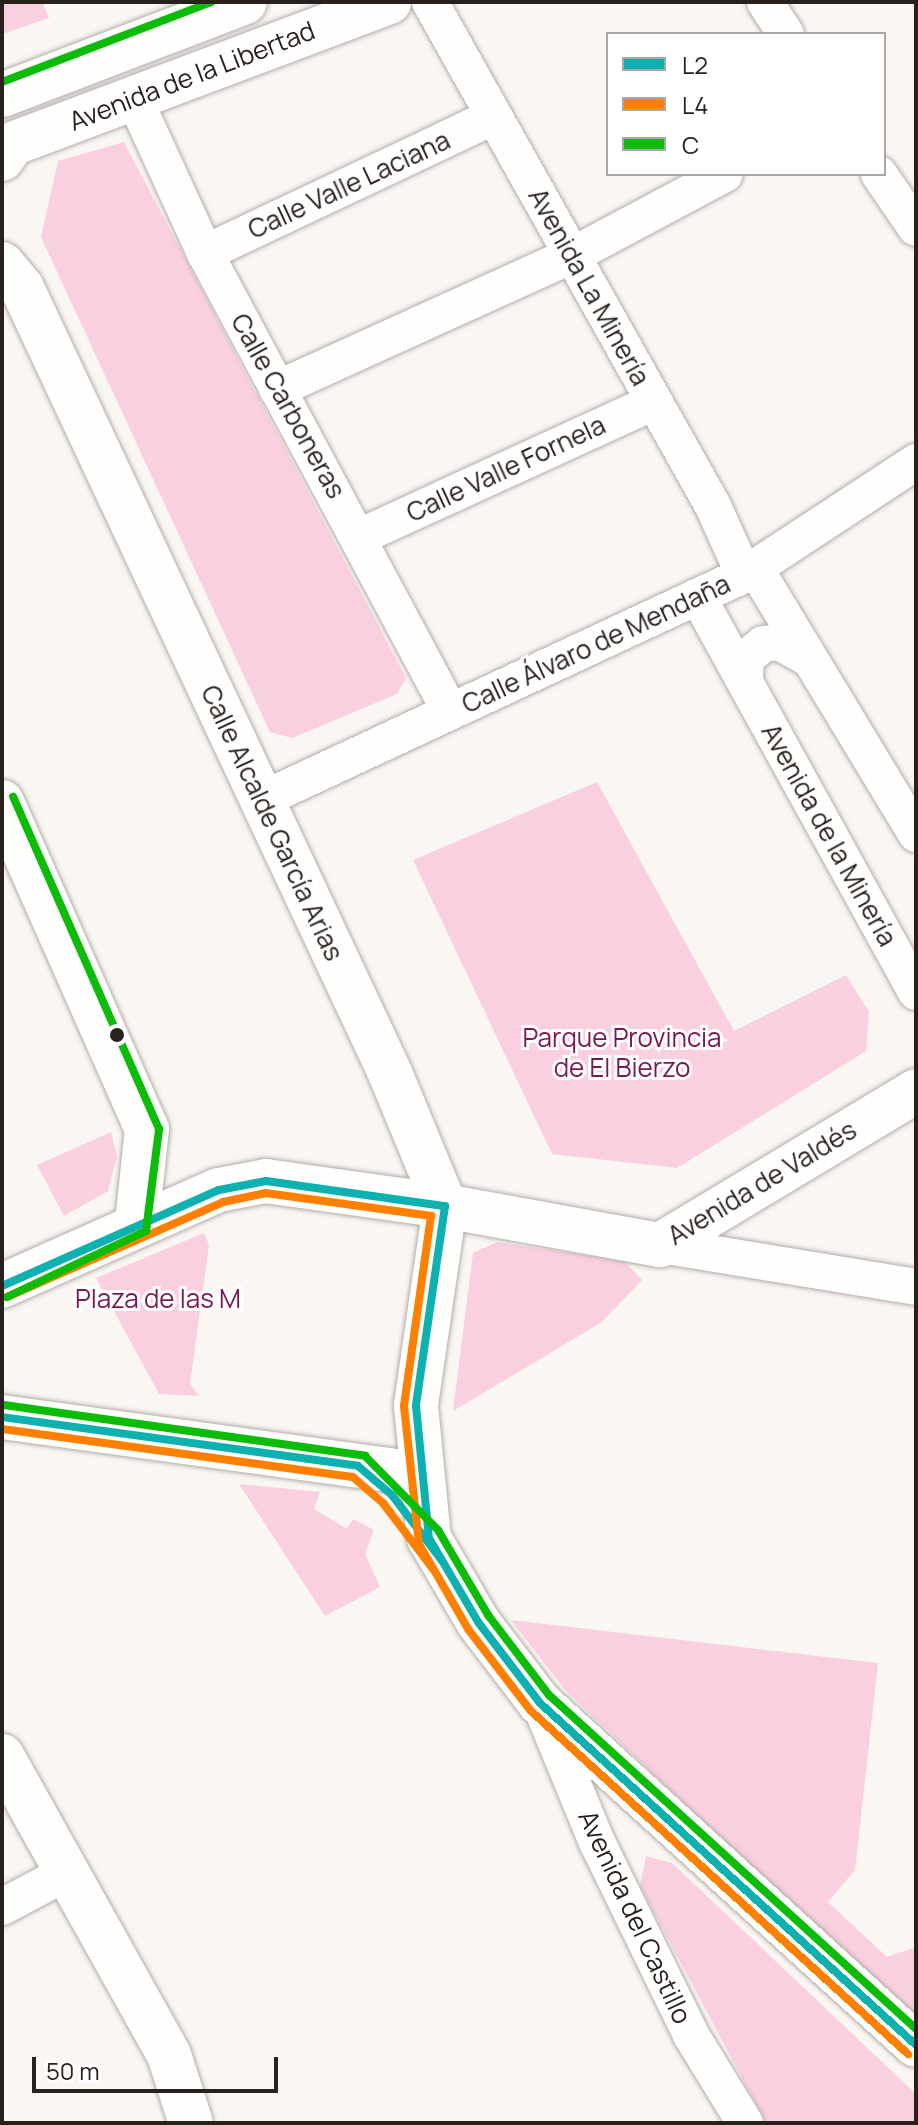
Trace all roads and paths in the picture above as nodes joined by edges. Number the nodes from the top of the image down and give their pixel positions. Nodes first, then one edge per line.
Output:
1 (245, 2) edge
2 (389, 2) edge
3 (430, 2) edge
4 (765, 2) edge
5 (785, 32) edge
6 (2, 95) edge
7 (134, 98) junction
8 (493, 117) junction
9 (2, 159) edge
10 (721, 176) edge
11 (880, 176) edge
12 (916, 228) edge
13 (205, 253) junction
14 (573, 255) junction
15 (2, 264) edge
16 (277, 389) junction
17 (654, 402) junction
18 (916, 462) edge
19 (359, 537) junction
20 (749, 571) junction
21 (698, 597) junction
22 (806, 657) junction
23 (745, 681) junction
24 (450, 711) junction
25 (261, 800) junction
26 (2, 802) edge
27 (916, 834) edge
28 (915, 989) edge
29 (916, 1091) edge
30 (445, 1206) junction
31 (137, 1223) junction
32 (660, 1245) junction
33 (2, 1286) edge
34 (916, 1287) edge
35 (416, 1406) junction
36 (9, 1416) edge
37 (358, 1466) junction
38 (418, 1474) junction
39 (429, 1538) junction
40 (540, 1703) junction
41 (2, 1756) edge
42 (68, 1872) junction
43 (2, 1907) edge
44 (146, 2013) junction
45 (916, 2045) edge
46 (160, 2123) edge
47 (191, 2123) edge
48 (745, 2123) edge

1 - 6 main road, Avenida de la Libertad
2 - 7 main road, Avenida de la Libertad
3 - 8 street, Avenida La Minería
4 - 5 street
7 - 9 main road, Avenida de la Libertad
7 - 13 street, Calle Carboneras
8 - 13 street, Calle Valle Laciana
8 - 14 street, Avenida La Minería
10 - 14 street
11 - 12 street
13 - 16 street, Calle Carboneras
14 - 16 street
14 - 17 street, Avenida La Minería
15 - 25 main road, Calle Alcalde García Arias
16 - 19 street, Calle Carboneras
17 - 19 street, Calle Valle Fornela
17 - 20 street, Avenida La Minería
18 - 20 street, Calle Álvaro de Mendaña
19 - 24 street, Calle Carboneras
20 - 21 street, Calle Álvaro de Mendaña
20 - 22 street
21 - 23 street, Avenida de la Minería
21 - 24 street, Calle Álvaro de Mendaña
22 - 23 street
22 - 27 street
23 - 28 street, Avenida de la Minería
24 - 25 street, Calle Álvaro de Mendaña
25 - 30 main road, Calle Alcalde García Arias
26 - 31 main road
29 - 32 main road, Avenida de Valdés
30 - 31 main road, Avenida de Valdés
30 - 32 main road, Avenida de Valdés
30 - 35 main road
31 - 33 main road, Avenida de Valdés
32 - 34 street
35 - 37 main road
35 - 38 main road
36 - 37 main road
37 - 38 main road
37 - 39 main road
38 - 39 main road, Avenida del Castillo
39 - 40 main road, Avenida del Castillo
40 - 45 main road, Avenida del Castillo
40 - 48 street, Avenida del Castillo
41 - 42 main road
42 - 43 street
42 - 44 main road
44 - 46 main road
44 - 47 main road

